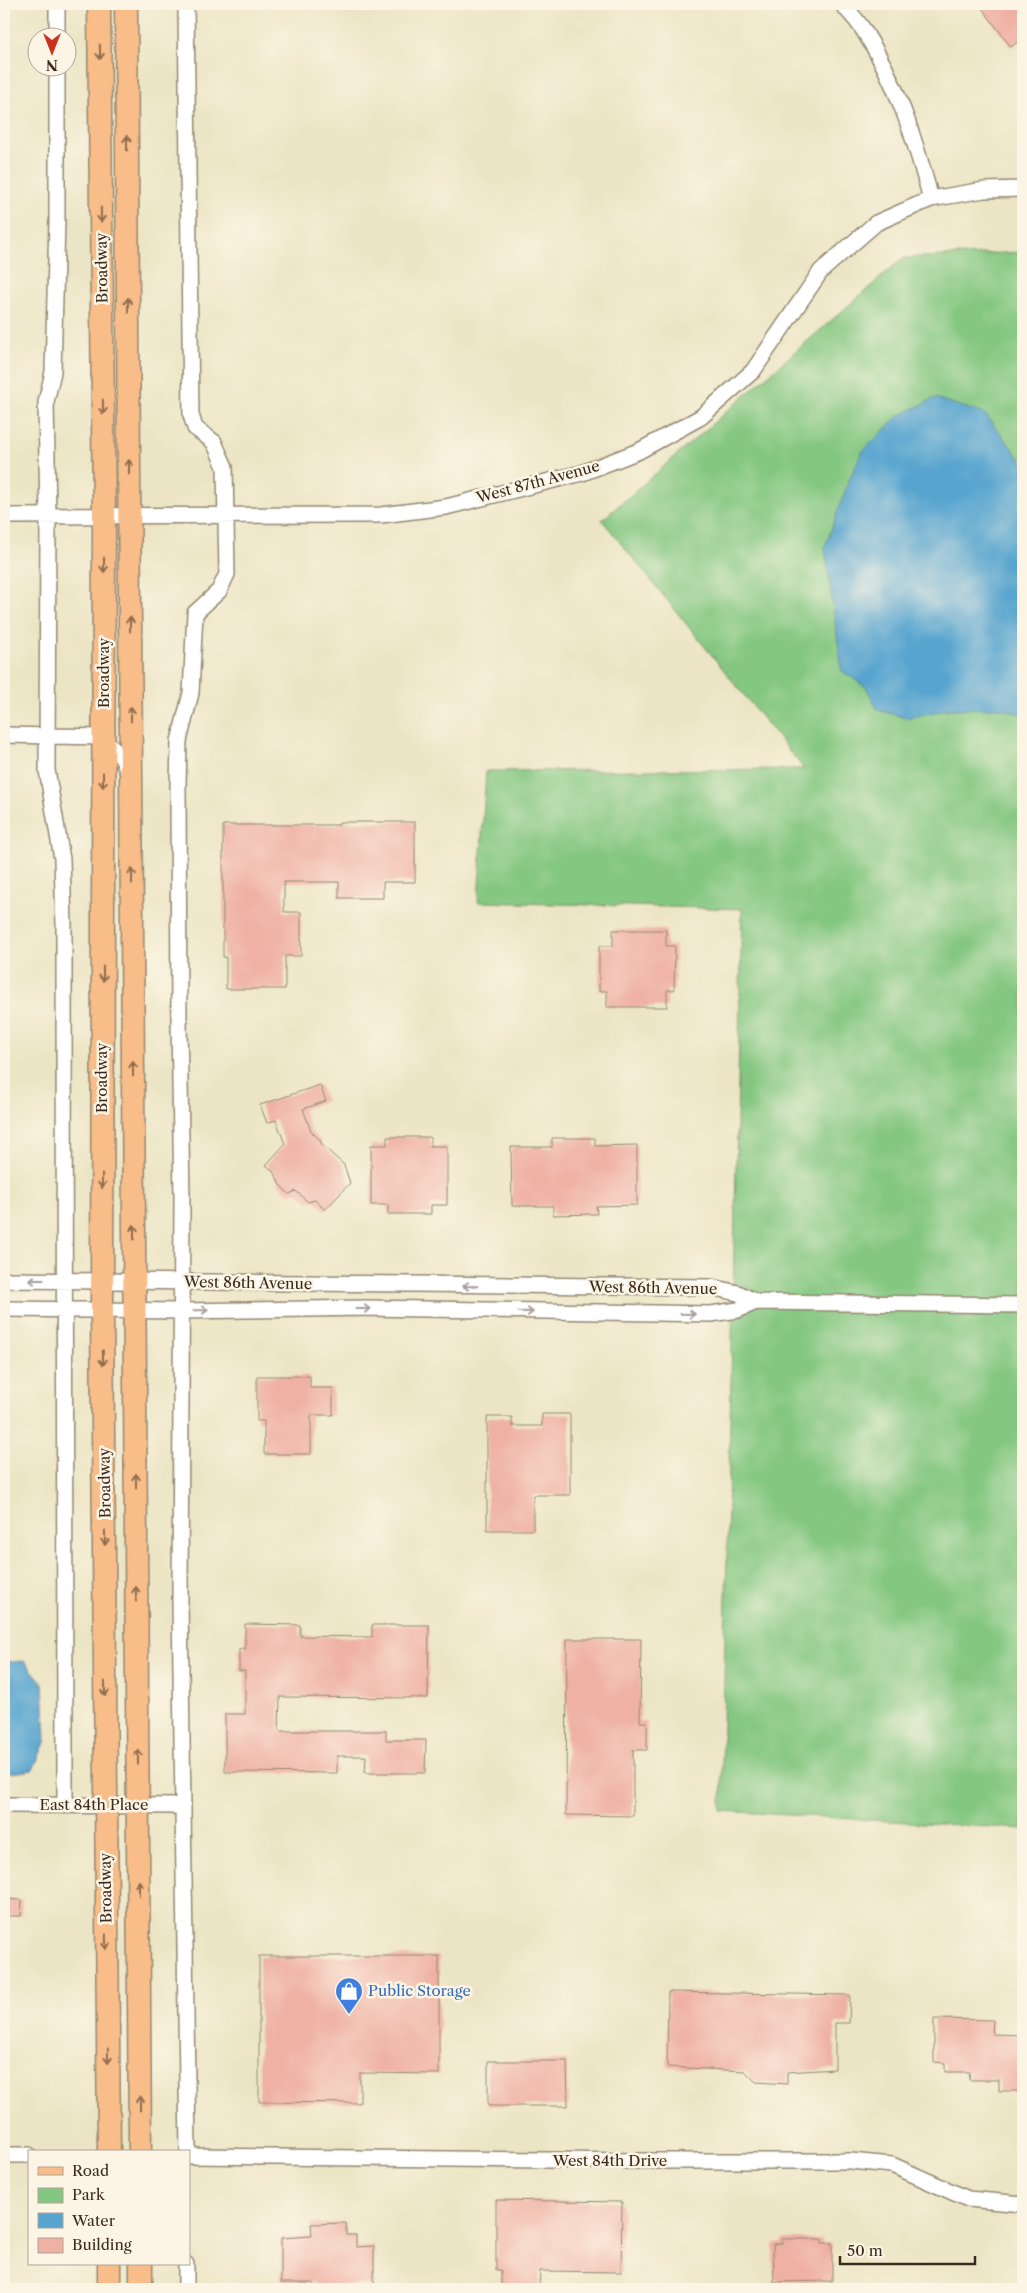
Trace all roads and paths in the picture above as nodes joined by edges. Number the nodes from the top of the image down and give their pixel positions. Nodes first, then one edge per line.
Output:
1 (57, 4) edge
2 (99, 4) edge
3 (126, 4) edge
4 (186, 4) edge
5 (842, 4) edge
6 (57, 28) edge
7 (57, 78) edge
8 (1023, 190) edge
9 (931, 199) junction
10 (48, 515) junction
11 (4, 516) edge
12 (104, 516) junction
13 (129, 516) junction
14 (225, 516) junction
15 (4, 735) edge
16 (48, 735) junction
17 (103, 737) junction
18 (131, 782) junction
19 (4, 1280) edge
20 (66, 1280) junction
21 (102, 1280) junction
22 (134, 1281) junction
23 (181, 1281) junction
24 (756, 1302) junction
25 (1023, 1305) edge
26 (4, 1309) edge
27 (65, 1309) junction
28 (102, 1309) junction
29 (135, 1310) junction
30 (180, 1310) junction
31 (4, 1805) edge
32 (65, 1805) junction
33 (105, 1806) junction
34 (138, 1806) junction
35 (183, 1806) junction
36 (109, 2150) edge
37 (140, 2150) edge
38 (188, 2150) edge
39 (4, 2155) edge
40 (28, 2155) edge
41 (190, 2156) edge
42 (1023, 2204) edge
43 (109, 2266) edge
44 (141, 2266) edge
45 (186, 2266) edge
46 (109, 2289) edge
47 (141, 2289) edge
48 (186, 2289) edge

1 - 6 street
2 -> 12 main road, Broadway
13 -> 3 main road, Broadway
4 - 14 street
5 - 9 street
7 - 10 street
8 - 9 street, West 87th Avenue
9 - 14 street, West 87th Avenue
10 - 11 street, West 87th Avenue
10 - 12 street, West 87th Avenue
10 - 16 street
12 - 13 street, West 87th Avenue
12 -> 17 main road, Broadway
13 - 14 street, West 87th Avenue
18 -> 13 main road, Broadway
14 - 23 street
15 - 16 street
16 - 17 street
16 - 20 street
17 - 18 street
17 -> 21 main road, Broadway
22 -> 18 main road, Broadway
20 -> 19 street, West 86th Avenue
20 - 21 street, West 86th Avenue
20 - 27 street
21 - 22 street, West 86th Avenue
21 - 28 main road, Broadway
22 - 23 street, West 86th Avenue
22 - 29 main road, Broadway
24 -> 23 street, West 86th Avenue
23 - 30 street
24 - 25 street
30 -> 24 street, West 86th Avenue
26 - 27 street, West 86th Avenue
27 - 28 street, West 86th Avenue
27 - 32 street
28 - 29 street, West 86th Avenue
28 -> 33 main road, Broadway
29 - 30 street, West 86th Avenue
34 -> 29 main road, Broadway
30 - 35 street
31 - 32 street, East 84th Place
32 - 33 street, East 84th Place
33 - 34 street, East 84th Place
33 -> 36 main road, Broadway
34 - 35 street, East 84th Place
37 -> 34 main road, Broadway
35 - 38 street
39 - 40 street
41 - 42 street, West 84th Drive
43 - 46 main road
44 - 47 main road
45 - 48 street

